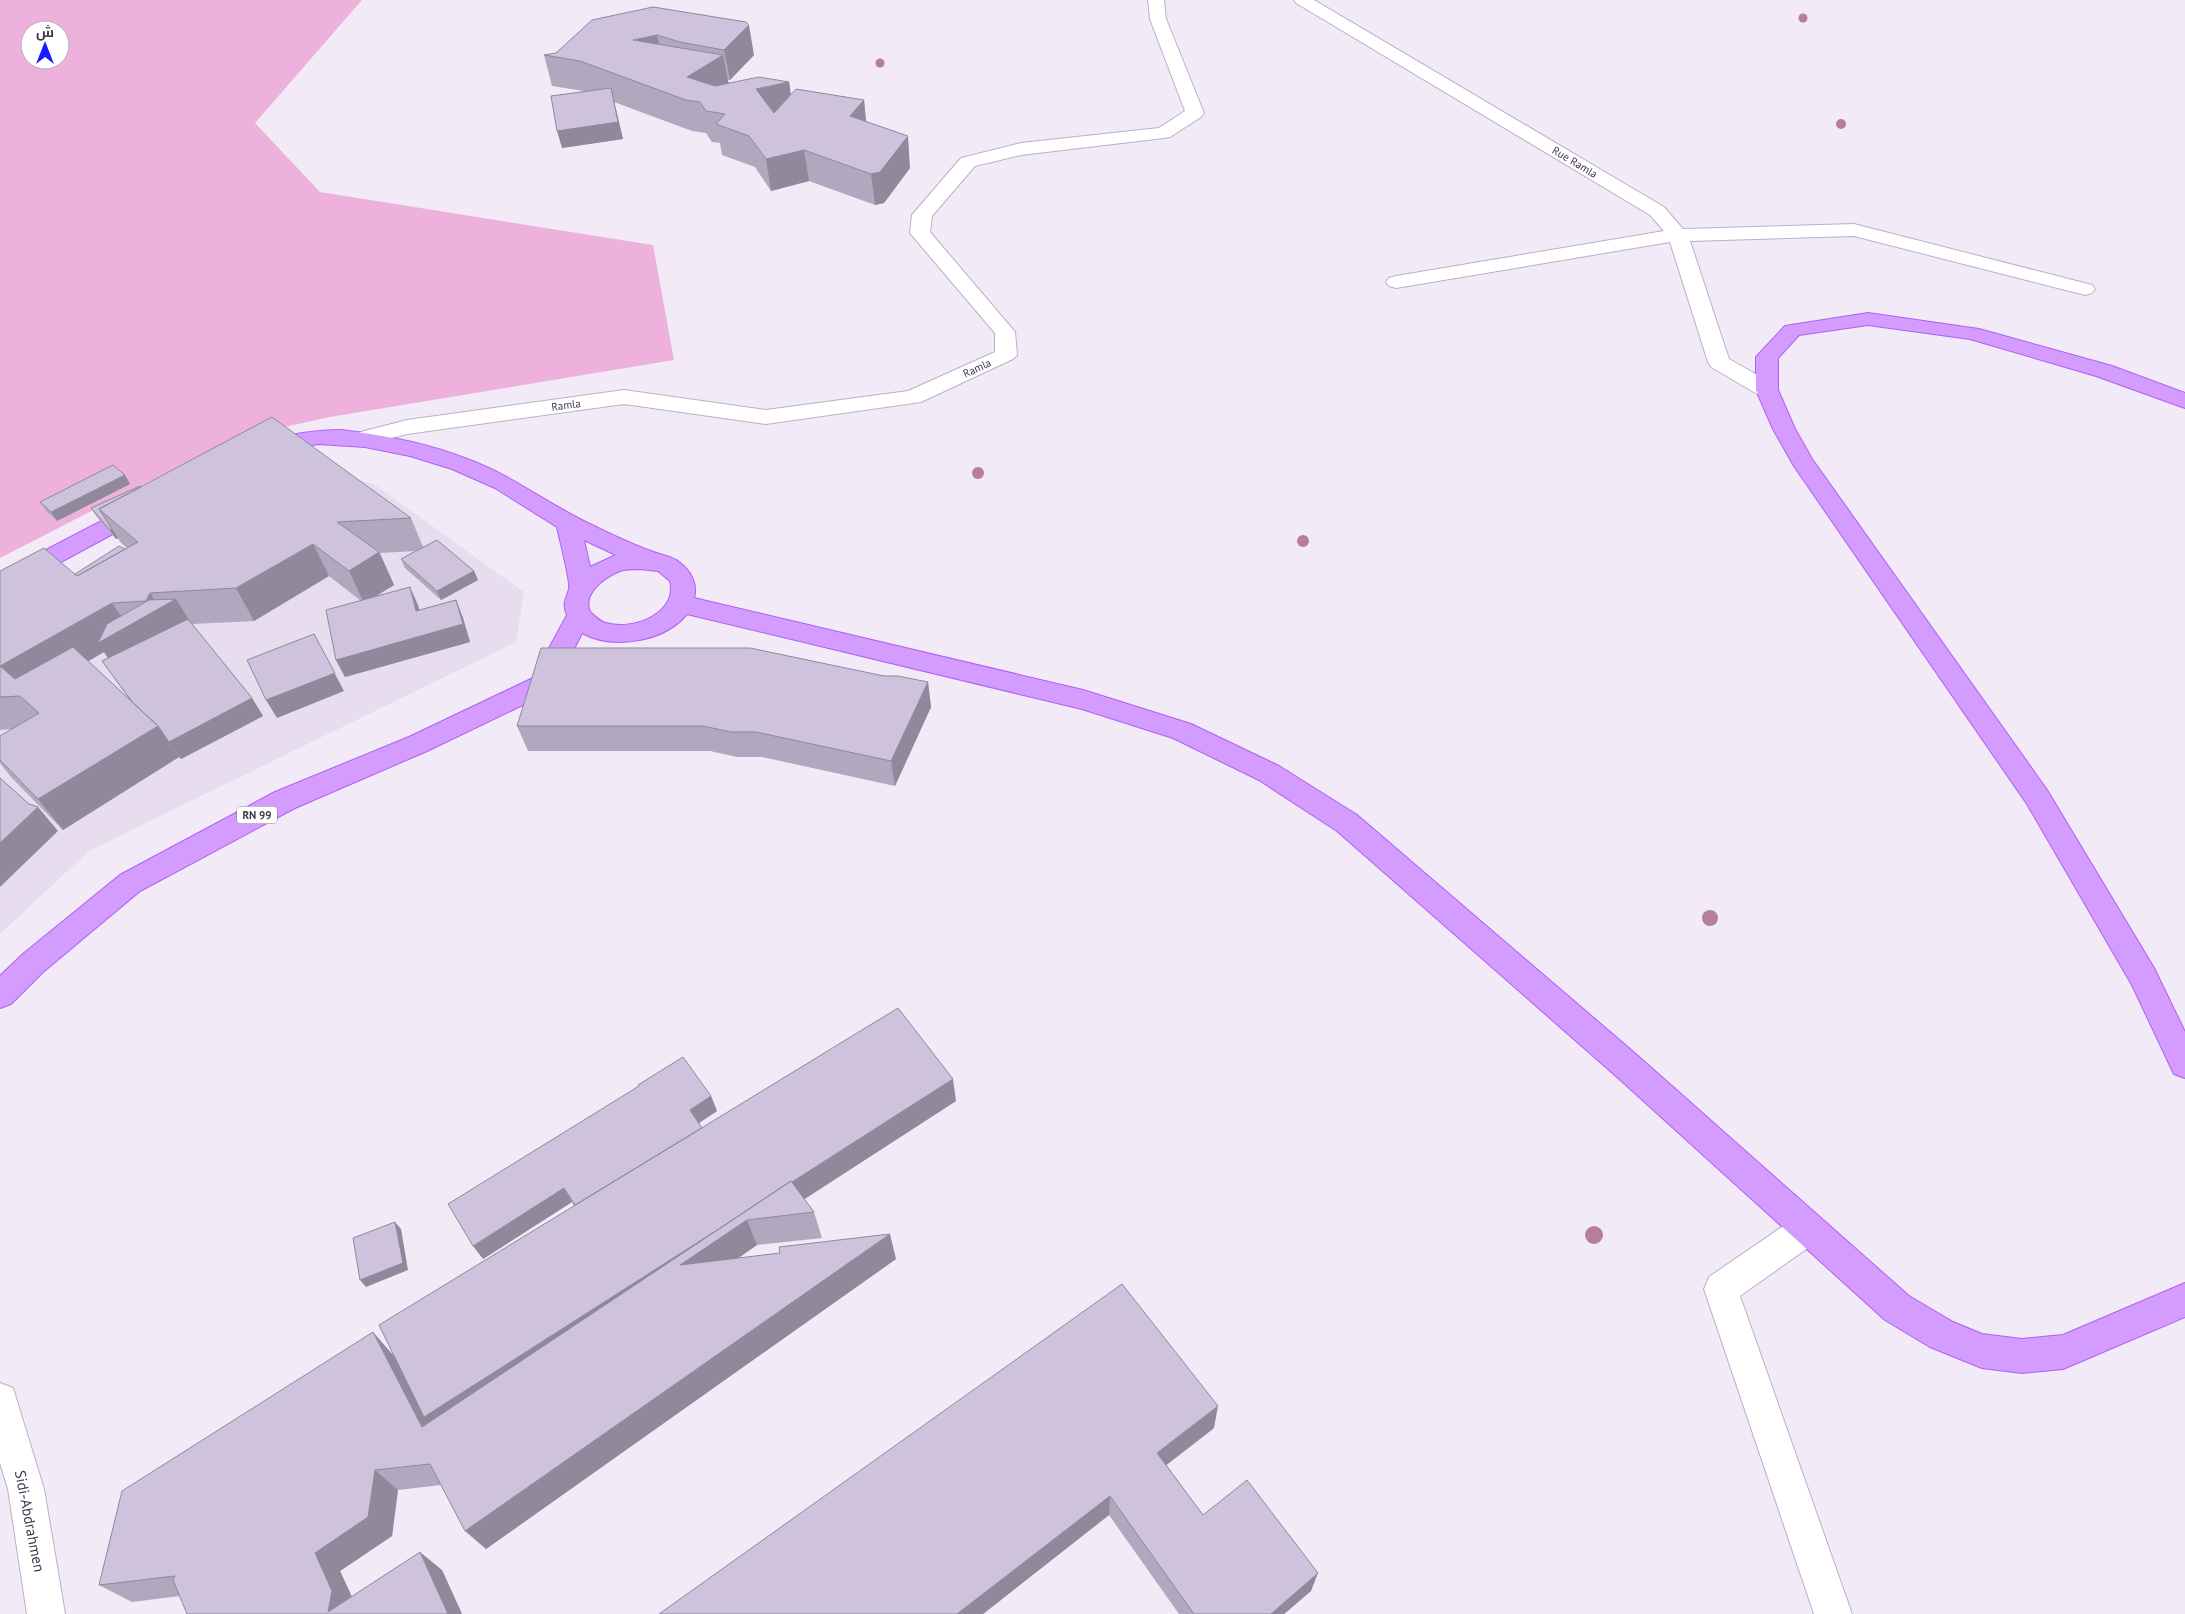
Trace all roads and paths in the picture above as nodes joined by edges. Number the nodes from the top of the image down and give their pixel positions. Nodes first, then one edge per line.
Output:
1 (1156, 0) edge
2 (1302, 0) edge
3 (1678, 235) junction
4 (1396, 282) dead end
5 (2085, 289) dead end
6 (1767, 390) junction
7 (2185, 401) edge
8 (361, 439) junction
9 (242, 457) edge
10 (159, 500) edge
11 (568, 524) junction
12 (651, 561) junction
13 (0, 584) edge
14 (582, 587) junction
15 (681, 604) junction
16 (579, 615) junction
17 (612, 633) junction
18 (543, 684) junction
19 (0, 995) edge
20 (2185, 1064) edge
21 (1807, 1229) junction
22 (2185, 1300) edge
23 (0, 1401) edge
24 (46, 1614) edge
25 (1833, 1614) edge

1 - 8 street, Ramla
2 - 3 street, Rue Ramla
3 - 4 street
3 - 5 street
3 - 6 street, Rue Ramla
6 - 7 main road
6 - 20 main road
8 - 9 main road
8 - 11 main road
10 - 13 main road
11 - 12 main road
11 - 14 main road
12 - 14 main road
12 - 15 main road
14 - 16 main road
15 - 17 main road
15 - 21 main road
16 - 17 main road
16 - 18 main road
17 - 18 main road
18 - 19 main road, RN 99
21 - 22 main road
21 - 25 street
23 - 24 street, Sidi-Abdrahmen

